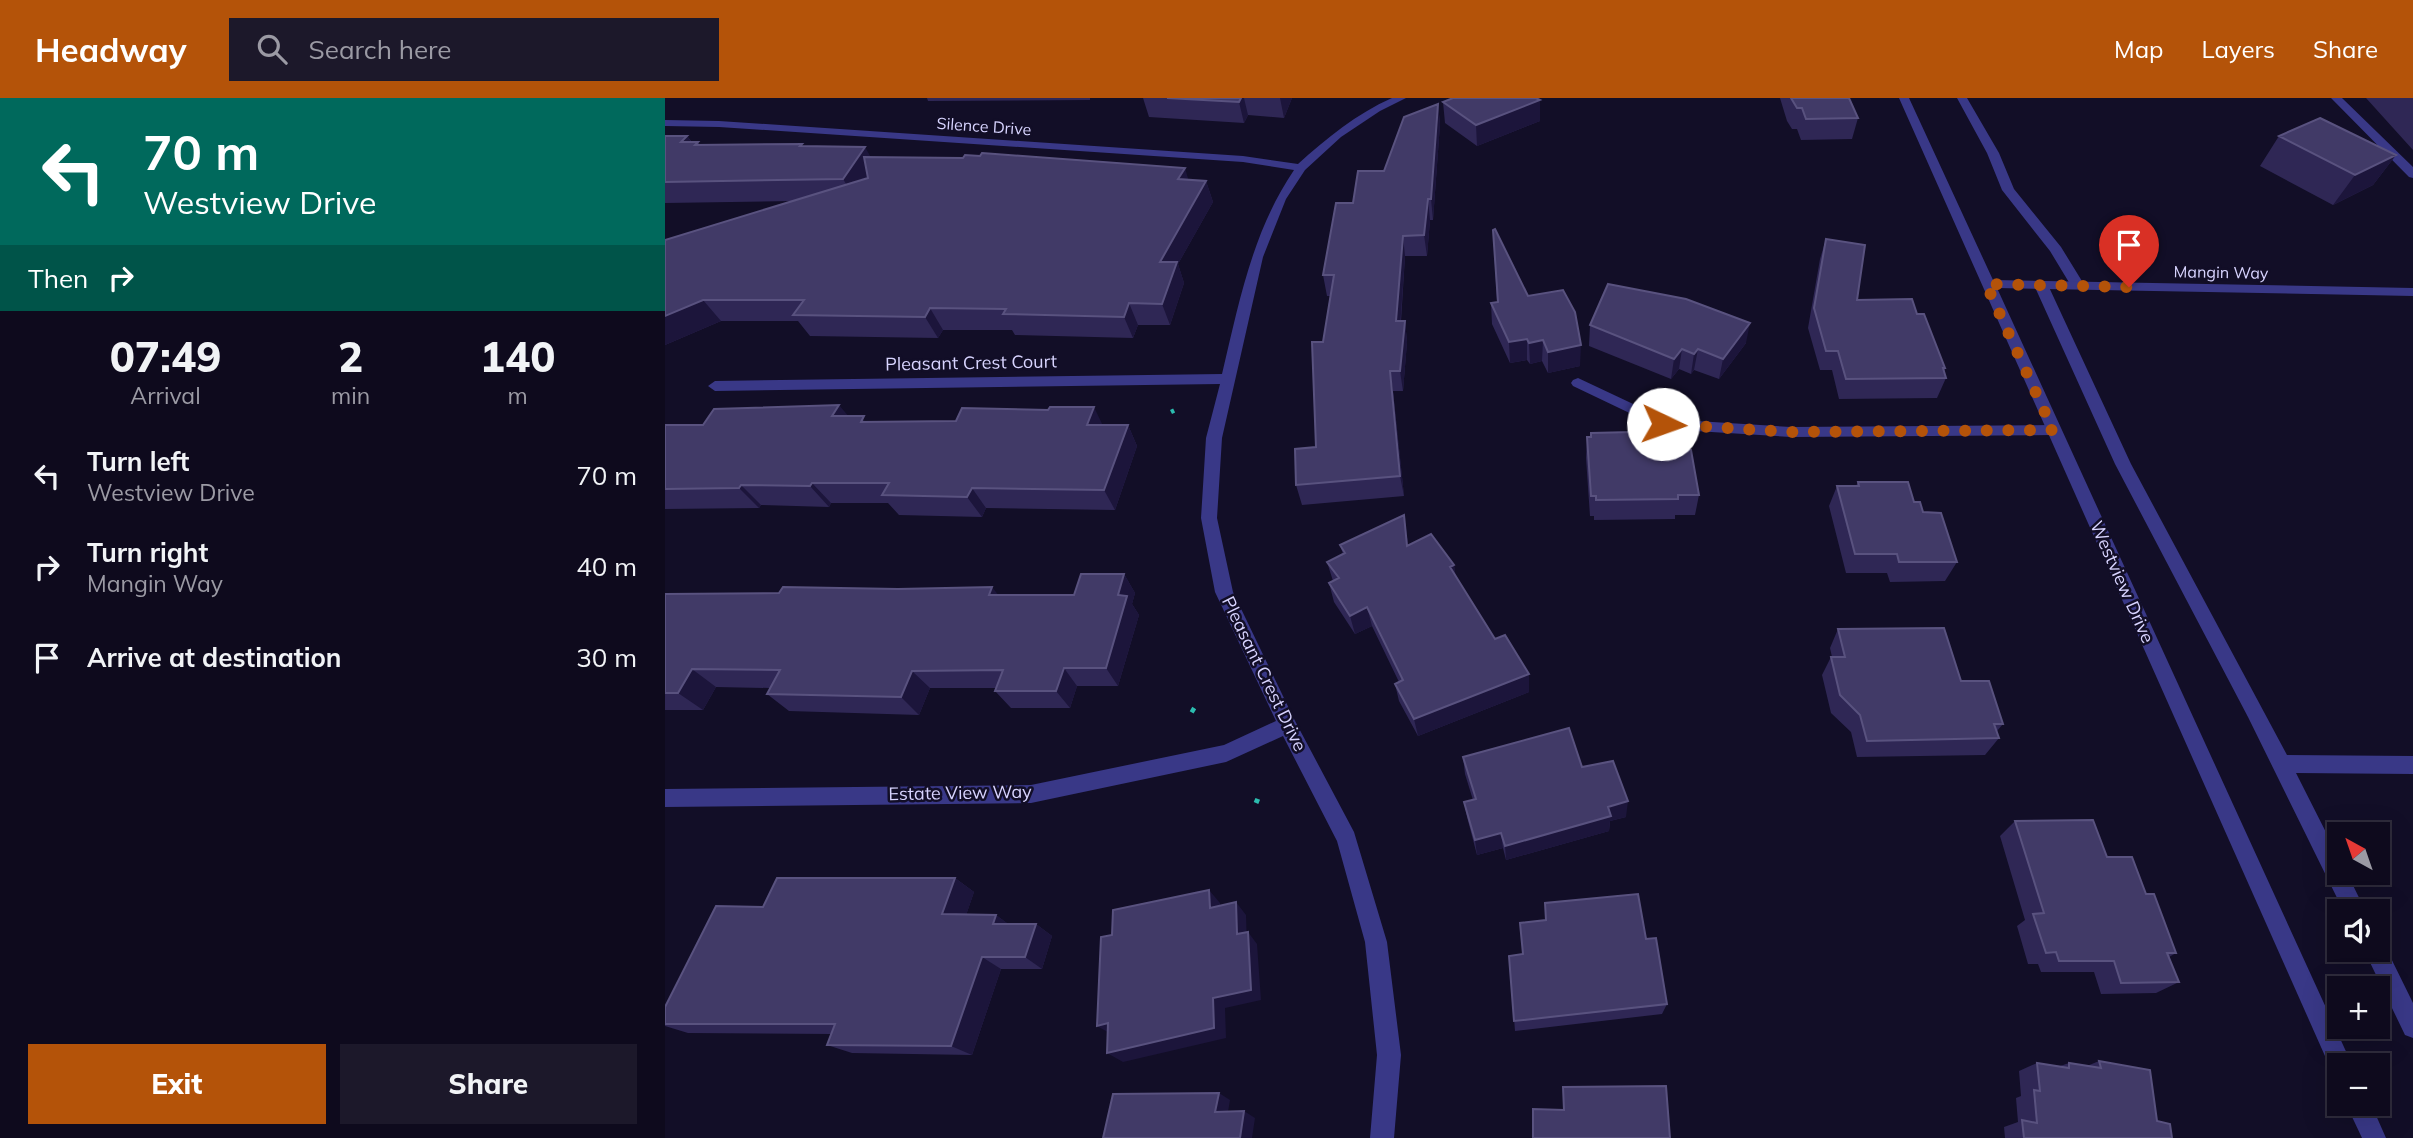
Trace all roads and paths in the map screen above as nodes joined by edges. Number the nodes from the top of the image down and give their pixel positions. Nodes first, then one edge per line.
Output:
1 (1401, 98) edge
2 (1904, 98) edge
3 (1962, 98) edge
4 (2336, 98) edge
5 (665, 123) edge
6 (1301, 168) junction
7 (2413, 174) edge
8 (1986, 284) junction
9 (2041, 285) junction
10 (2078, 286) junction
11 (2413, 292) edge
12 (1228, 379) junction
13 (1578, 383) dead end
14 (715, 386) dead end
15 (2053, 430) junction
16 (1287, 725) junction
17 (2281, 764) junction
18 (2413, 765) edge
19 (1259, 796) dead end
20 (665, 798) edge
21 (1256, 803) dead end
22 (2348, 899) edge
23 (2381, 962) edge
24 (2413, 1027) edge
25 (2335, 1053) edge
26 (2364, 1116) edge
27 (1382, 1138) edge
28 (2374, 1138) edge

1 - 6 street, Pleasant Crest Drive
2 - 8 street, Westview Drive
3 - 10 street
4 - 7 street
5 - 6 street, Silence Drive
6 - 12 street, Pleasant Crest Drive
8 - 9 street, Mangin Way
8 - 15 street, Westview Drive
9 - 10 street, Mangin Way
9 - 17 street
10 - 11 street, Mangin Way
12 - 14 street, Pleasant Crest Court
12 - 16 street, Pleasant Crest Drive
13 - 15 street
15 - 25 street, Westview Drive
16 - 20 street, Estate View Way
16 - 27 street, Pleasant Crest Drive
17 - 18 street
17 - 22 street
19 - 21 path
23 - 24 street
26 - 28 street

